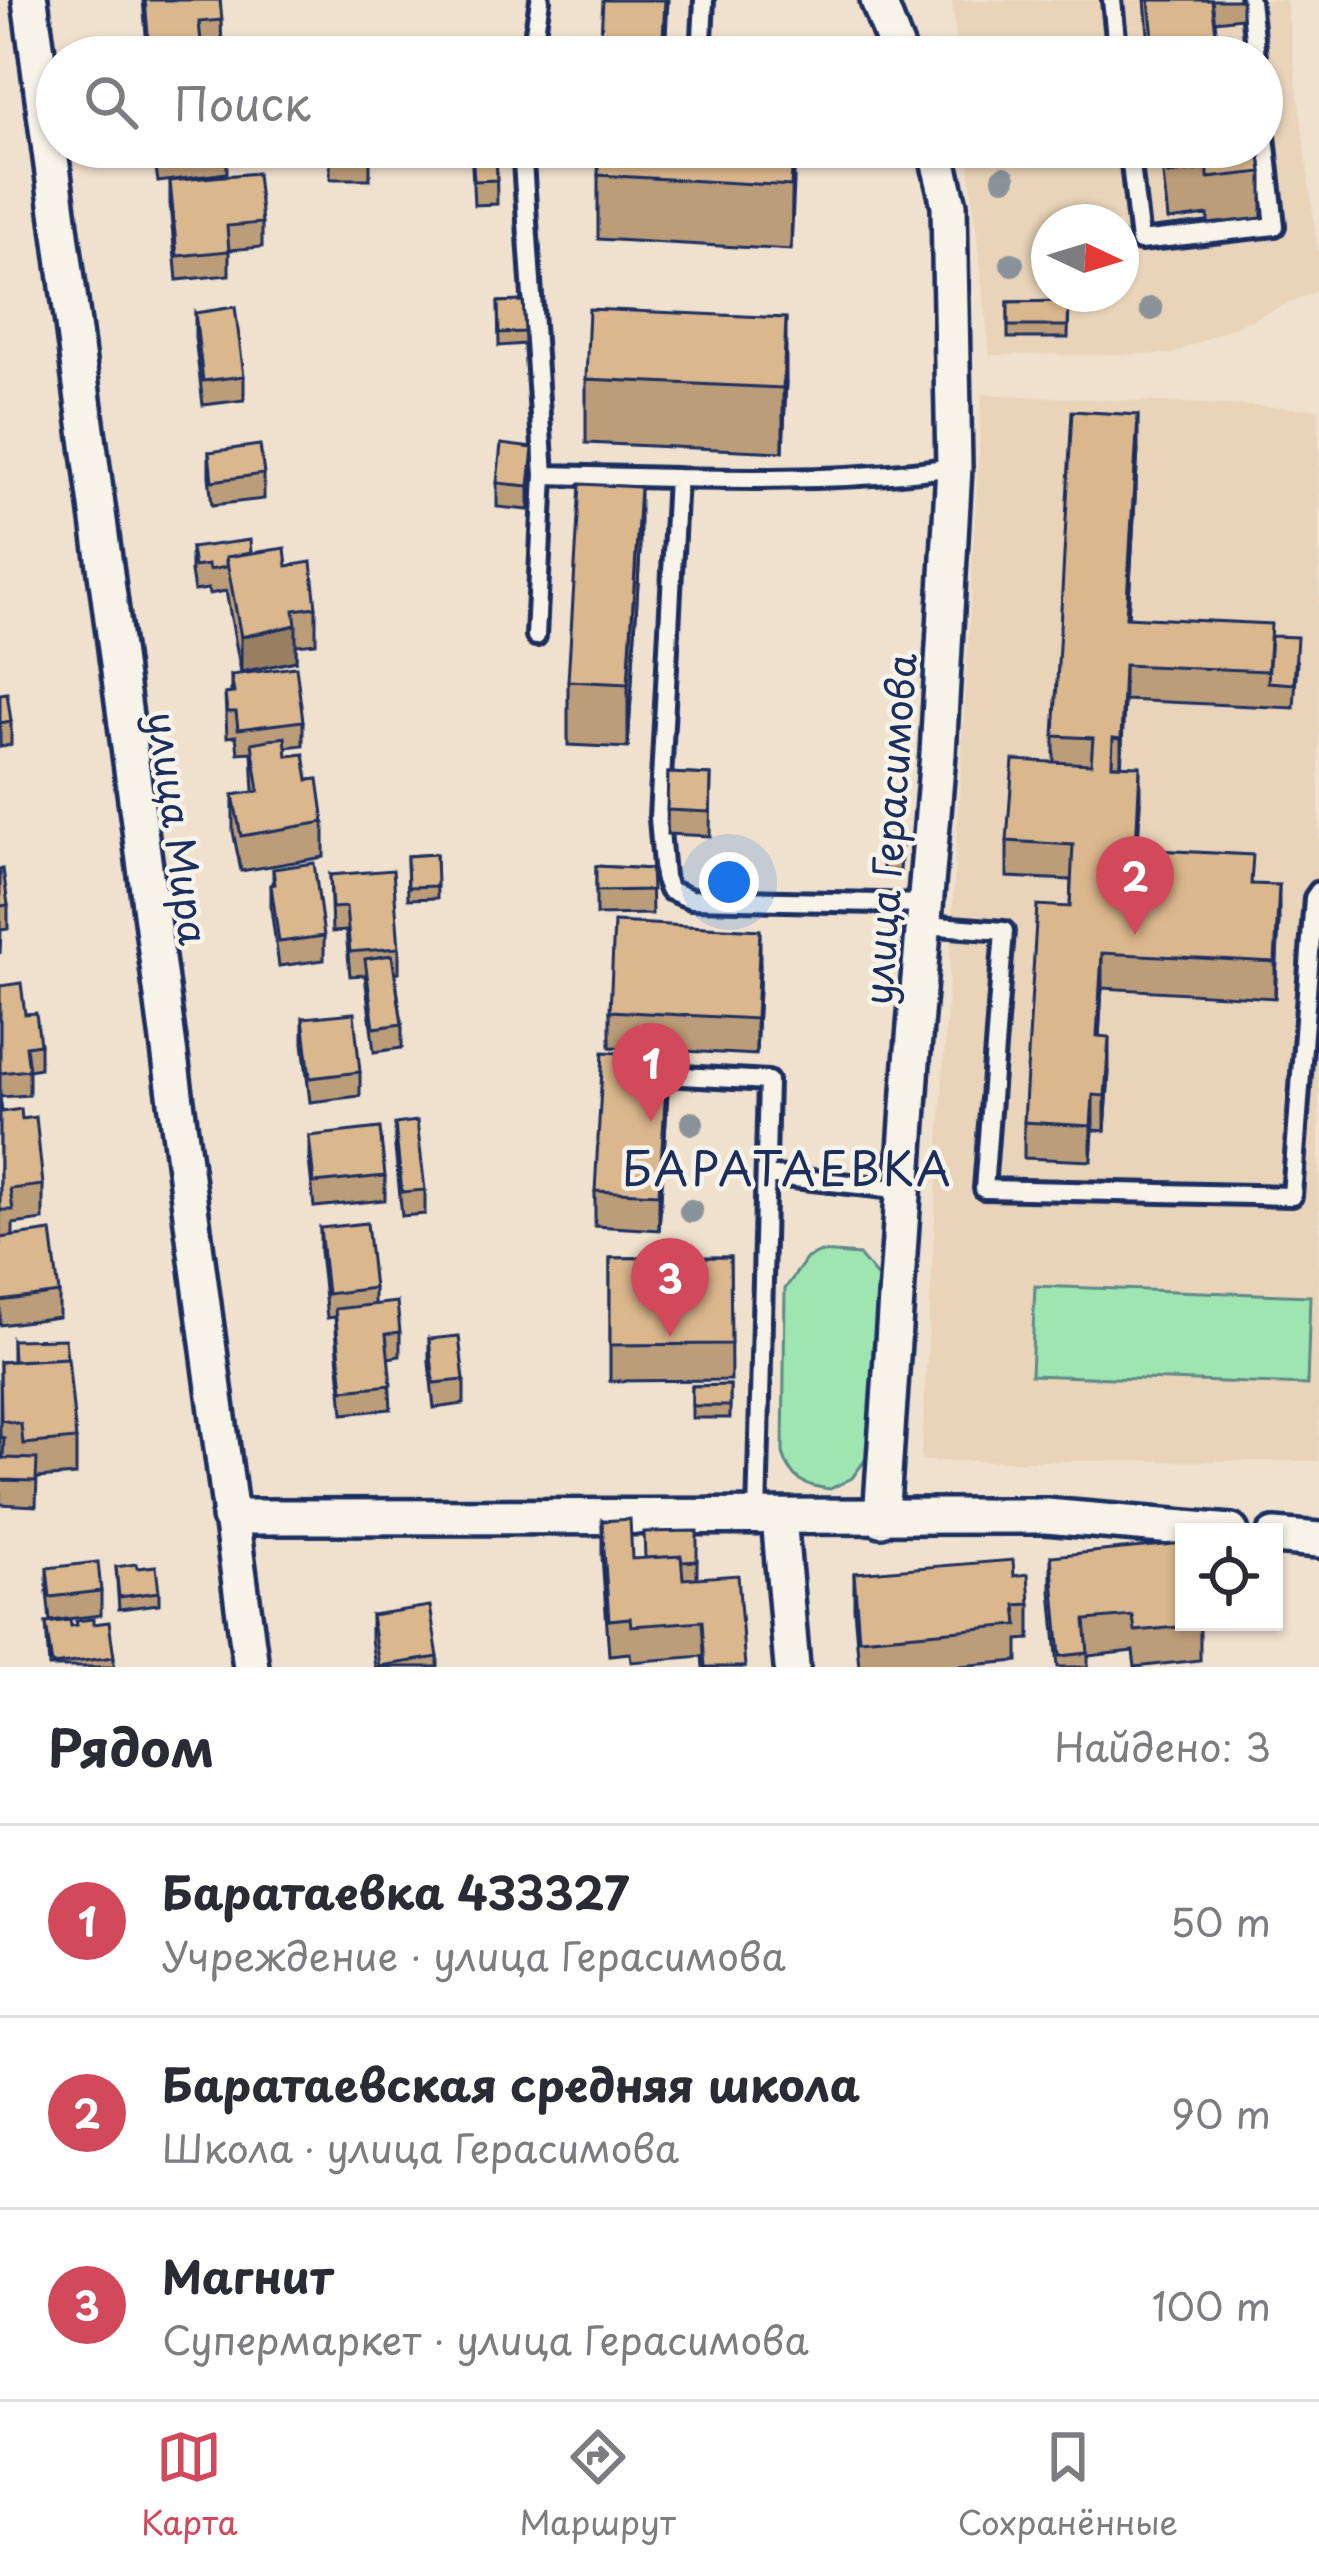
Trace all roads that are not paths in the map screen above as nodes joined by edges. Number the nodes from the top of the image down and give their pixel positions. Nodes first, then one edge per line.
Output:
1 (30, 0) edge
2 (540, 0) edge
3 (704, 0) edge
4 (878, 0) edge
5 (1112, 0) edge
6 (1250, 0) edge
7 (37, 36) edge
8 (534, 36) edge
9 (702, 36) edge
10 (892, 36) edge
11 (1116, 36) edge
12 (1254, 36) edge
13 (62, 168) edge
14 (523, 168) edge
15 (940, 168) edge
16 (1131, 168) edge
17 (1268, 168) edge
18 (954, 467) junction
19 (544, 475) junction
20 (677, 478) junction
21 (536, 636) dead end
22 (1319, 891) edge
23 (925, 915) junction
24 (622, 1072) edge
25 (766, 1175) junction
26 (904, 1190) junction
27 (229, 1517) junction
28 (768, 1518) junction
29 (881, 1519) junction
30 (1175, 1527) edge
31 (1283, 1537) edge
32 (1319, 1540) edge
33 (250, 1667) edge
34 (792, 1667) edge

1 - 7 street, улица Мира
2 - 8 lane
3 - 9 lane
4 - 10 street
5 - 11 lane
6 - 12 lane
13 - 27 street, улица Мира
14 - 19 lane
15 - 18 street, улица Герасимова
16 - 17 lane
18 - 20 lane
18 - 23 street, улица Герасимова
19 - 20 lane
19 - 21 lane
20 - 23 lane
22 - 23 lane
23 - 26 street, улица Герасимова
24 - 25 lane
25 - 26 lane
25 - 28 lane
26 - 29 street, улица Герасимова
27 - 28 street
27 - 33 street, улица Мира
28 - 29 street
28 - 34 street
29 - 30 street
31 - 32 street

